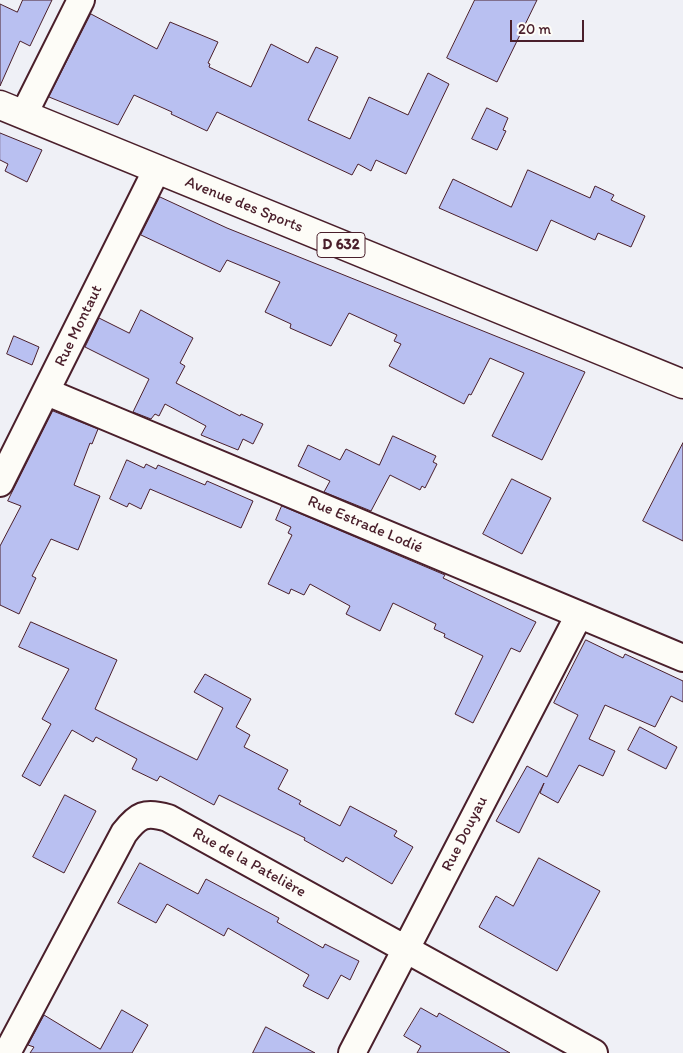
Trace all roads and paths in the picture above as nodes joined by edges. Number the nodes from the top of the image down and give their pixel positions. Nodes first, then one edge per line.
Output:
1 (82, 0) edge
2 (12, 110) edge
3 (157, 169) junction
4 (683, 384) edge
5 (47, 392) junction
6 (0, 483) edge
7 (578, 615) junction
8 (683, 658) edge
9 (404, 950) junction
10 (7, 1053) edge
11 (352, 1053) edge
12 (594, 1053) edge

1 - 2 street
2 - 3 main road, Avenue des Sports / D 632
3 - 4 main road, Avenue des Sports / D 632
3 - 5 street, Rue Montaut
5 - 6 street, Rue Montaut
5 - 7 street, Rue Estrade Lodié
7 - 8 street, Rue Estrade Lodié
7 - 9 street, Rue Douyau
9 - 10 street, Rue de la Patelière
9 - 11 street, Rue Douyau
9 - 12 street, Rue de la Patelière

